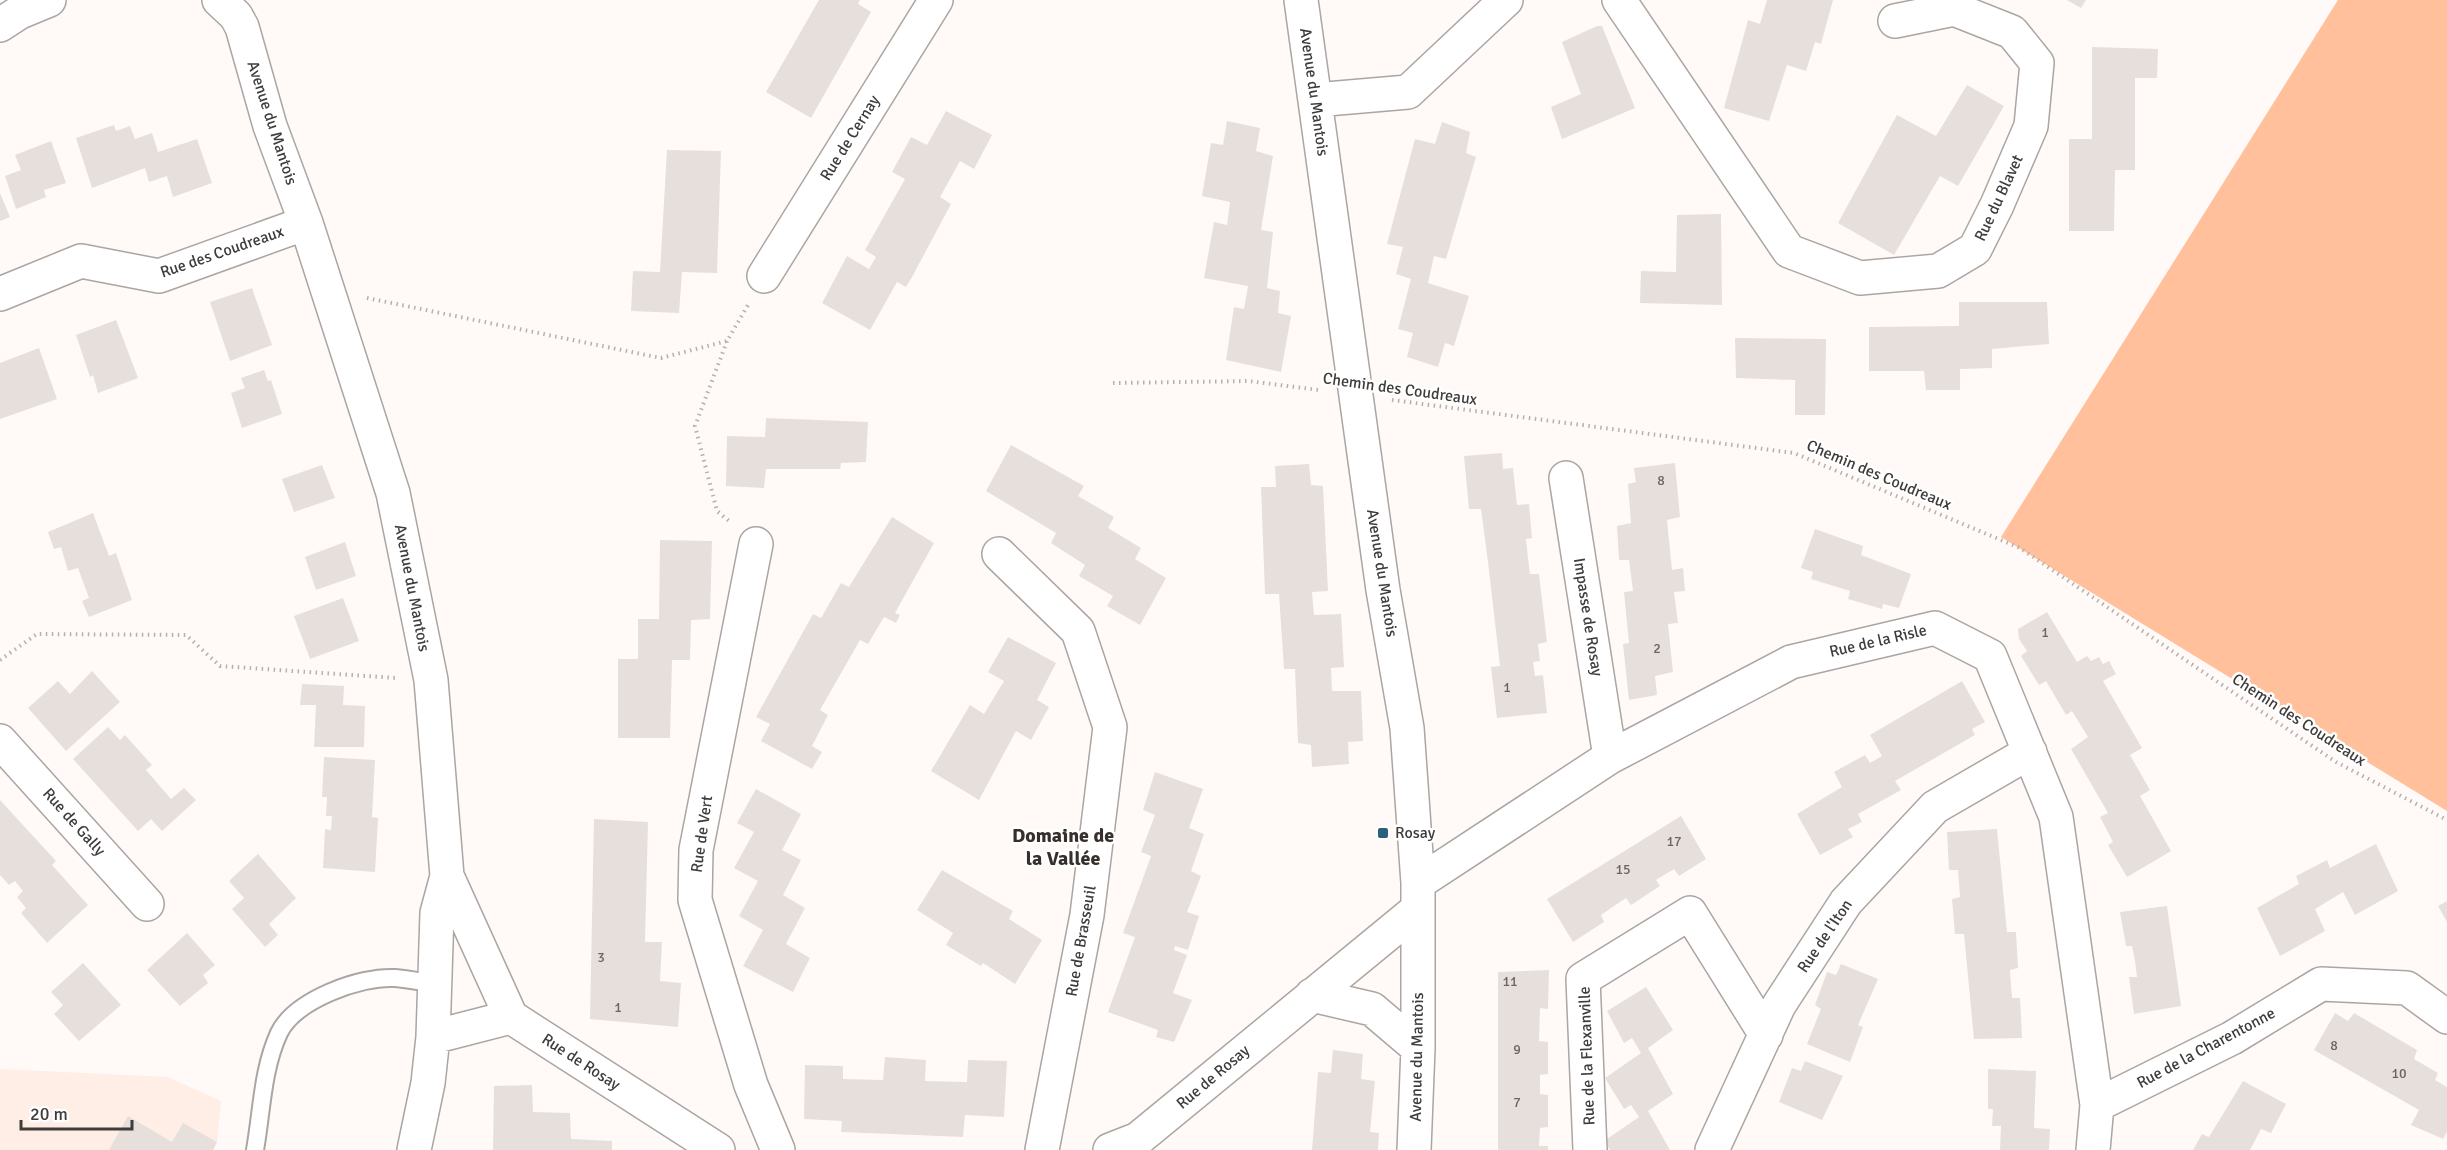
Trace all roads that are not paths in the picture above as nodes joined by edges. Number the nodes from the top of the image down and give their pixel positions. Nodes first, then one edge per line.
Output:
1 (50, 0) edge
2 (219, 0) edge
3 (243, 0) edge
4 (936, 0) edge
5 (1301, 0) edge
6 (1506, 0) edge
7 (1619, 0) edge
8 (1895, 21) dead end
9 (0, 25) edge
10 (248, 45) junction
11 (1315, 100) junction
12 (306, 223) junction
13 (764, 276) road end
14 (0, 294) edge
15 (1566, 478) dead end
16 (756, 544) road end
17 (999, 554) dead end
18 (0, 741) edge
19 (2030, 752) junction
20 (1610, 757) junction
21 (447, 876) junction
22 (1418, 896) junction
23 (147, 904) dead end
24 (436, 984) junction
25 (1312, 994) junction
26 (511, 1017) junction
27 (2447, 1017) edge
28 (1766, 1035) junction
29 (433, 1037) junction
30 (1418, 1048) junction
31 (2097, 1105) junction
32 (255, 1150) edge
33 (414, 1150) edge
34 (718, 1150) edge
35 (778, 1150) edge
36 (1042, 1150) edge
37 (1110, 1150) edge
38 (1414, 1150) edge
39 (1590, 1150) edge
40 (1712, 1150) edge
41 (2093, 1150) edge

1 - 9 street
2 - 10 street, Avenue du Mantois
3 - 10 street, Avenue du Mantois
4 - 13 street, Rue de Cernay
5 - 11 street, Avenue du Mantois
6 - 11 street
7 - 8 street, Rue du Blavet
10 - 12 street, Avenue du Mantois
11 - 22 street, Avenue du Mantois
12 - 14 street, Rue des Coudreaux
12 - 21 street, Avenue du Mantois
15 - 20 street, Impasse de Rosay
16 - 35 street, Rue de Vert
17 - 36 street, Rue de Brasseuil
18 - 23 street, Rue de Gally
19 - 20 street, Rue de la Risle
19 - 28 street, Rue de l'Iton
19 - 31 street, Rue de la Risle
20 - 22 street, Rue de la Risle
21 - 24 street, Avenue du Mantois
21 - 26 street
22 - 25 street, Rue de Rosay
22 - 30 street, Avenue du Mantois
24 - 29 street, Avenue du Mantois
24 - 32 lane
25 - 30 street
25 - 37 street, Rue de Rosay
26 - 29 street
26 - 34 street, Rue de Rosay
27 - 31 street, Rue de la Charentonne
28 - 39 street, Rue de la Flexanville
28 - 40 street, Rue de l'Iton
29 - 33 street, Avenue du Mantois
30 - 38 street, Avenue du Mantois
31 - 41 street, Rue de la Risle

